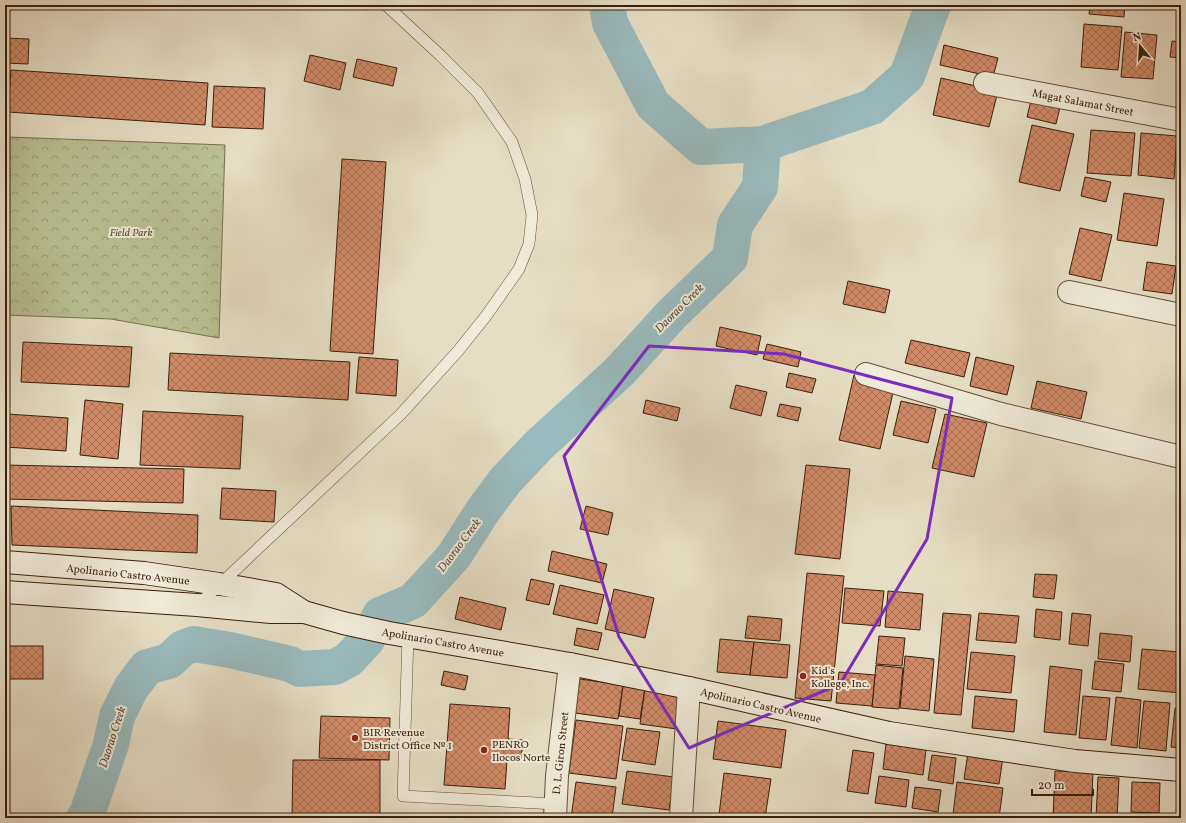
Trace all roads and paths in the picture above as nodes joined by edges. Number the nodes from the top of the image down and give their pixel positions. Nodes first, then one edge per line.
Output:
1 (386, 5) edge
2 (985, 83) dead end
3 (1181, 120) edge
4 (1069, 292) dead end
5 (1181, 315) edge
6 (866, 374) dead end
7 (1181, 457) edge
8 (5, 562) edge
9 (219, 584) junction
10 (5, 592) edge
11 (197, 605) junction
12 (304, 612) junction
13 (399, 635) junction
14 (570, 664) junction
15 (688, 688) junction
16 (1181, 770) edge
17 (555, 811) edge
18 (680, 818) edge

1 - 9 lane
2 - 3 main road, Magat Salamat Street
4 - 5 main road
6 - 7 main road
8 - 9 main road, Apolinario Castro Avenue
9 - 11 lane
9 - 12 main road, Apolinario Castro Avenue
10 - 11 main road
11 - 12 main road
12 - 13 main road, Apolinario Castro Avenue
13 - 14 main road, Apolinario Castro Avenue
13 - 17 lane
14 - 15 main road, Apolinario Castro Avenue
14 - 17 main road, D. L. Giron Street
15 - 16 main road, Apolinario Castro Avenue
15 - 18 main road

